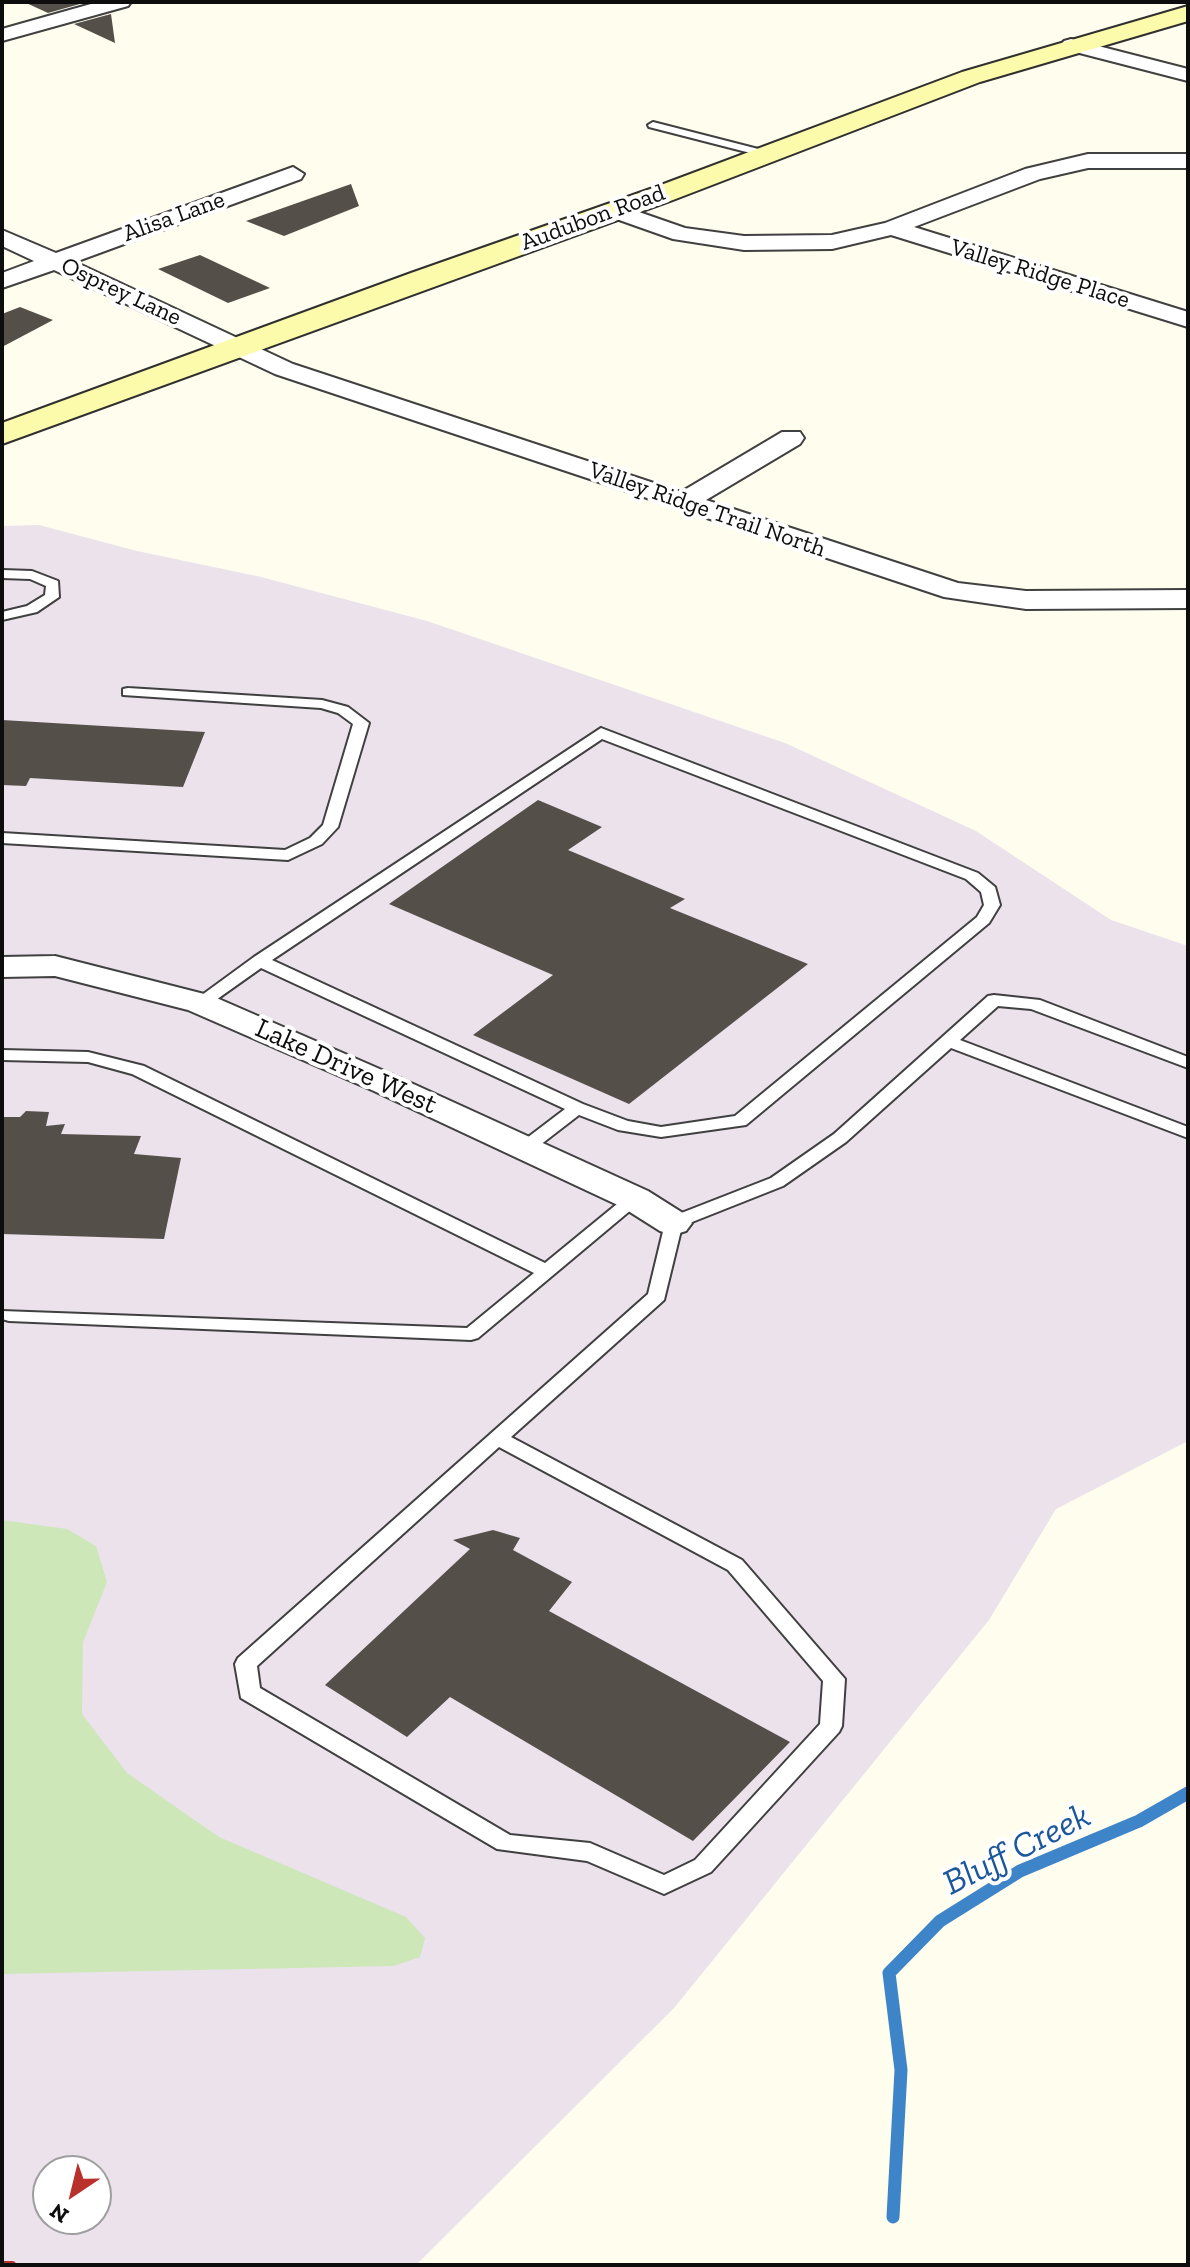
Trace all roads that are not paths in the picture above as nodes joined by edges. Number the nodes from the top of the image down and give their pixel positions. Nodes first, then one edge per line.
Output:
1 (121, 2) edge
2 (1188, 13) edge
3 (2, 35) edge
4 (1071, 45) junction
5 (1188, 75) edge
6 (653, 125) dead end
7 (766, 154) junction
8 (1188, 161) edge
9 (293, 174) dead end
10 (616, 211) junction
11 (892, 228) junction
12 (2, 237) edge
13 (55, 261) junction
14 (2, 281) edge
15 (1188, 320) edge
16 (241, 347) junction
17 (2, 434) edge
18 (791, 438) dead end
19 (683, 502) junction
20 (2, 574) edge
21 (1188, 599) edge
22 (2, 616) edge
23 (128, 692) dead end
24 (2, 838) edge
25 (260, 961) junction
26 (2, 967) edge
27 (200, 1003) junction
28 (948, 1041) junction
29 (2, 1055) edge
30 (1188, 1063) edge
31 (577, 1108) junction
32 (1188, 1133) edge
33 (525, 1148) junction
34 (635, 1199) junction
35 (673, 1223) junction
36 (546, 1271) junction
37 (9, 1315) dead end
38 (498, 1438) junction

1 - 3 street
2 - 4 street, Audubon Road
4 - 5 street
4 - 7 street, Audubon Road
6 - 7 lane
7 - 10 street, Audubon Road
8 - 11 street
9 - 13 street, Alisa Lane
10 - 11 street
10 - 16 street, Audubon Road
11 - 15 street, Valley Ridge Place
12 - 13 street, Osprey Lane
13 - 14 street, Alisa Lane
13 - 16 street, Osprey Lane
16 - 17 street, Audubon Road
16 - 19 street, Valley Ridge Trail North
18 - 19 street
19 - 21 street, Valley Ridge Trail North
20 - 22 lane
23 - 24 lane
25 - 27 lane
25 - 31 lane
25 - 31 lane
26 - 27 street, Lake Drive West
27 - 33 street, Lake Drive West
28 - 30 lane
28 - 32 lane
28 - 35 lane
29 - 36 lane
31 - 33 lane
33 - 34 street, Lake Drive West
34 - 35 street, Lake Drive West
34 - 36 lane
35 - 38 lane
36 - 37 lane
38 - 38 lane

